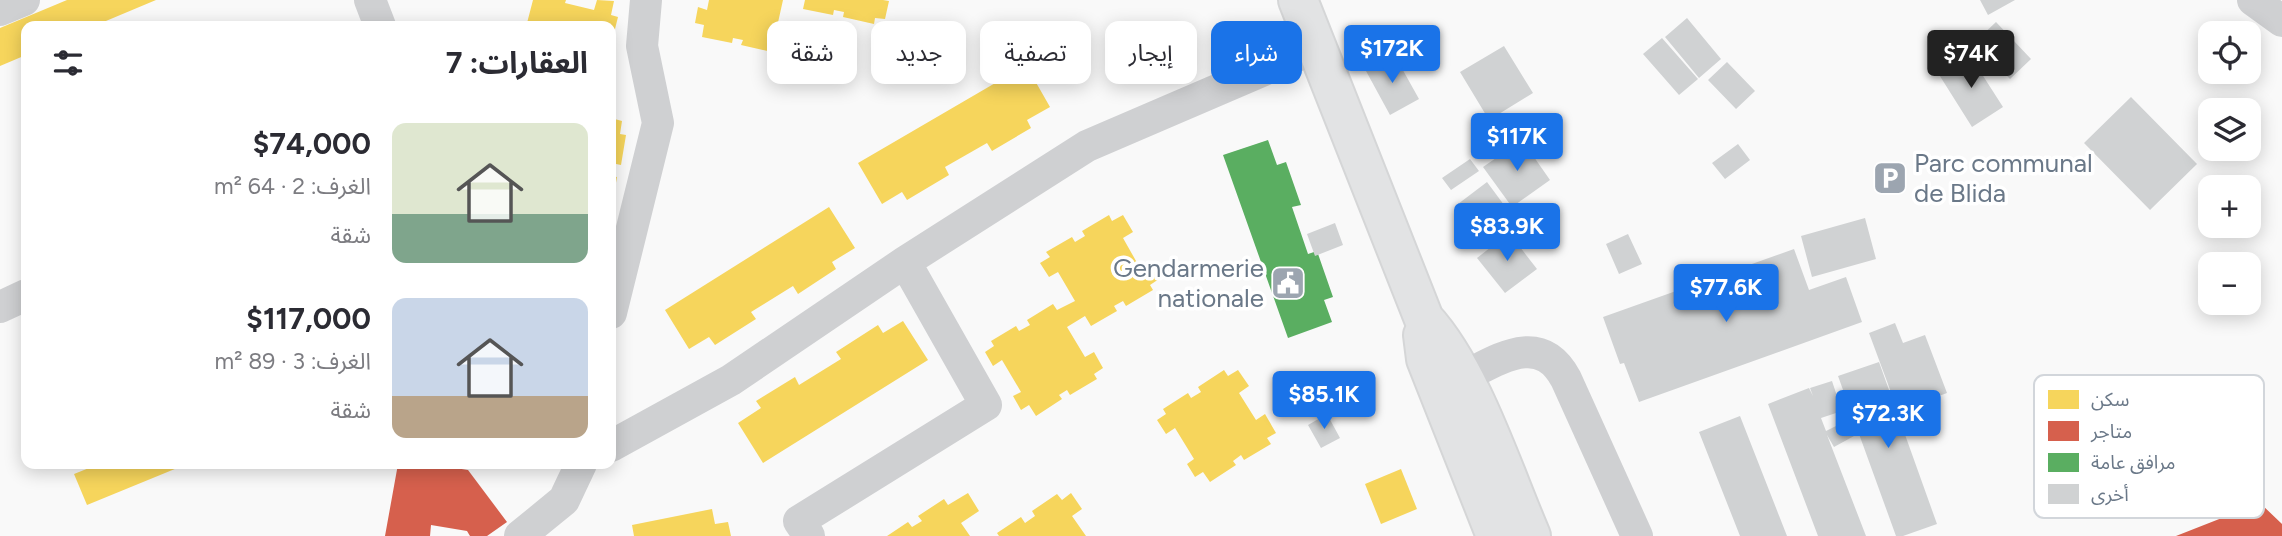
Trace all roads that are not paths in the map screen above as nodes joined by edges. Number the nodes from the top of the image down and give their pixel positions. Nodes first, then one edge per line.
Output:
1 (24, 0) edge
2 (370, 0) edge
3 (646, 0) edge
4 (1298, 0) edge
5 (2253, 0) edge
6 (0, 10) edge
7 (378, 21) edge
8 (2282, 21) edge
9 (1315, 48) junction
10 (905, 262) junction
11 (616, 293) edge
12 (21, 297) edge
13 (0, 307) edge
14 (1424, 319) junction
15 (1463, 377) junction
16 (616, 443) edge
17 (579, 469) edge
18 (520, 536) edge
19 (809, 536) edge
20 (1496, 536) edge
21 (1531, 536) edge
22 (1637, 536) edge

1 - 6 street
2 - 7 street
3 - 11 street
4 - 9 main road
5 - 8 street
9 - 10 street
9 - 14 main road
10 - 16 street
10 - 19 street
12 - 13 street
14 - 15 main road
14 - 20 main road
15 - 21 main road
15 - 22 street
17 - 18 street

